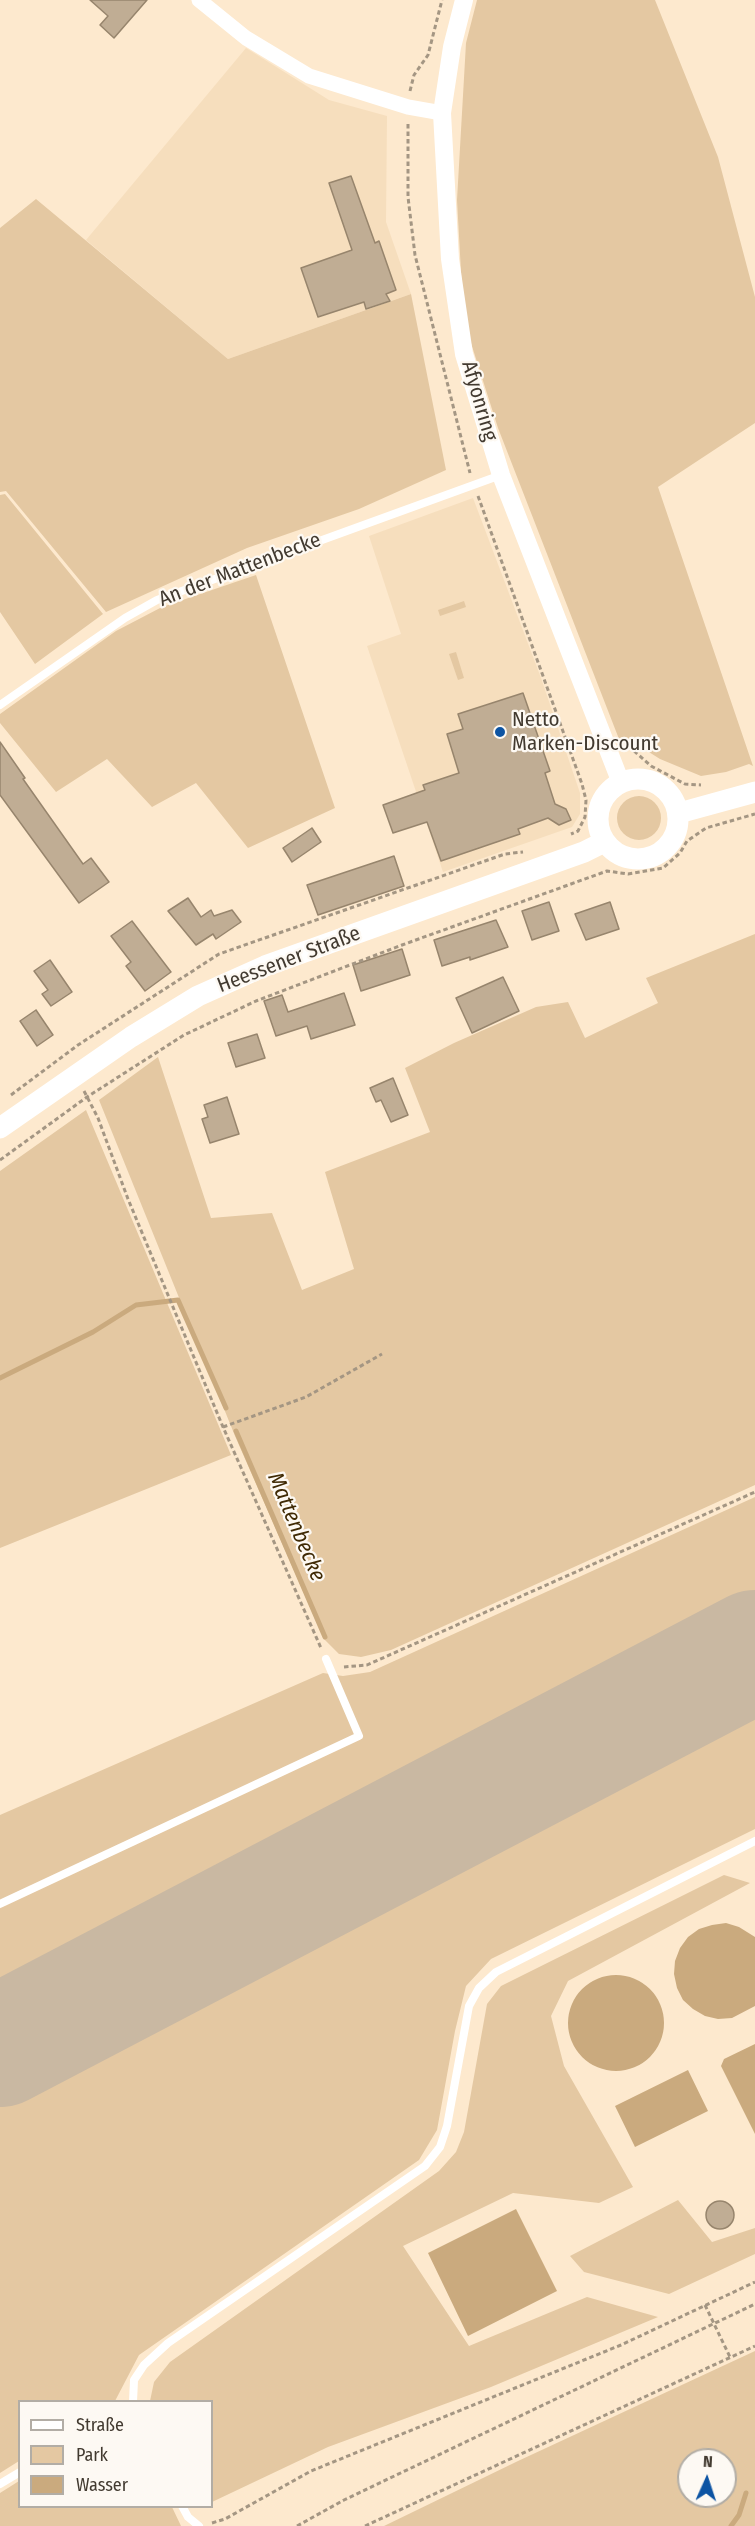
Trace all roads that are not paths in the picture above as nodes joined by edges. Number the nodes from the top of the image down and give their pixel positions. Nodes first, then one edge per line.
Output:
1 (199, 0) edge
2 (464, 0) edge
3 (442, 114) junction
4 (501, 475) junction
5 (0, 705) edge
6 (621, 783) junction
7 (755, 792) edge
8 (679, 813) junction
9 (604, 842) junction
10 (0, 1128) edge
11 (326, 1659) road end
12 (755, 1841) edge
13 (0, 1904) edge
14 (133, 2400) edge
15 (18, 2473) edge
16 (0, 2484) edge
17 (183, 2508) edge
18 (199, 2526) edge

1 - 3 street
2 - 3 street, Afyonring
3 - 4 street, Afyonring
4 - 5 lane, An der Mattenbecke
4 - 6 street, Afyonring
6 - 8 main road
6 - 9 main road
7 - 8 main road
8 - 9 main road
9 - 10 main road, Heessener Straße
11 - 13 lane
12 - 14 lane
15 - 16 lane
17 - 18 lane

